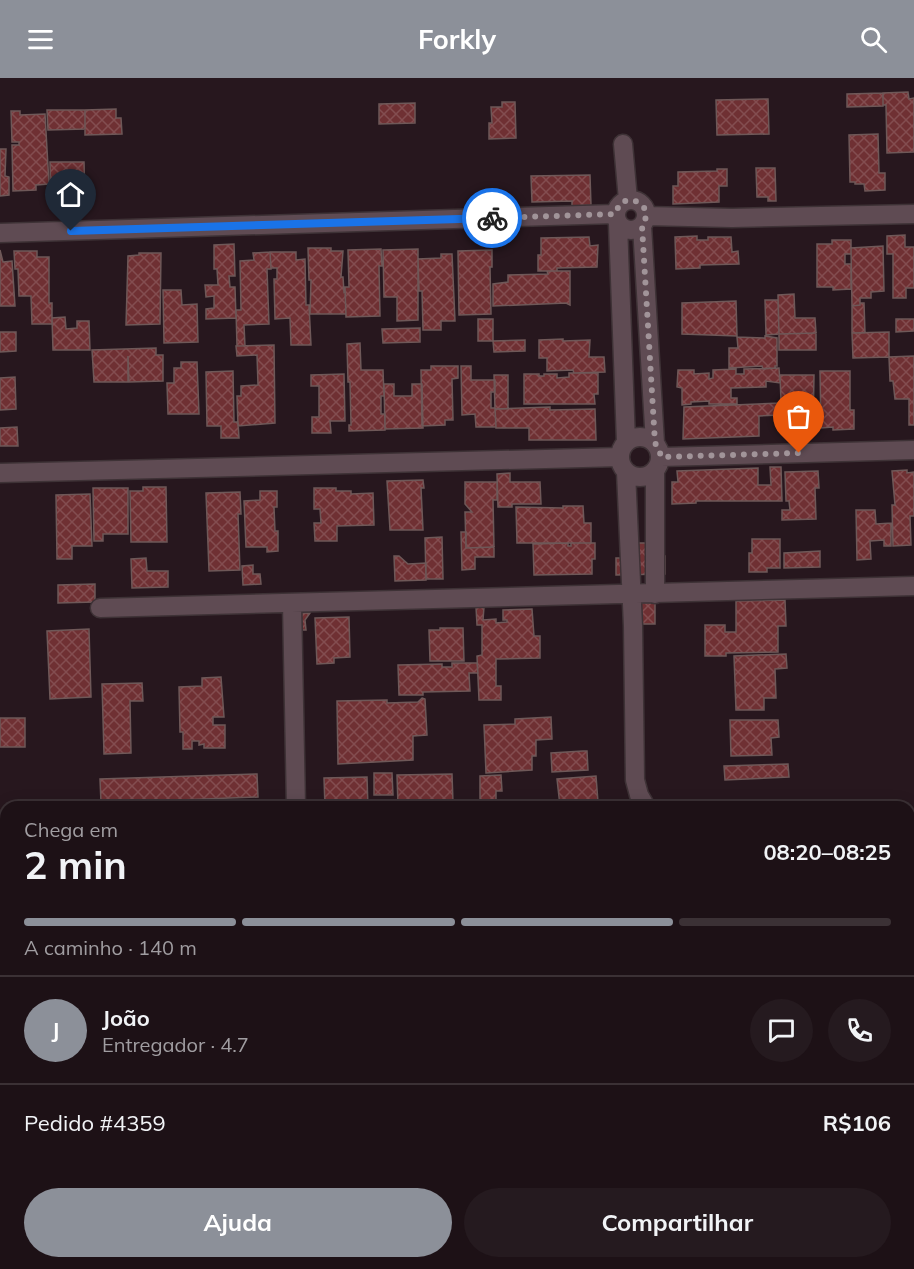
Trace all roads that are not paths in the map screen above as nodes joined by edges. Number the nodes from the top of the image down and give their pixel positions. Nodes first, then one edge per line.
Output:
1 (624, 144) dead end
2 (628, 200) junction
3 (914, 214) edge
4 (617, 219) junction
5 (644, 221) junction
6 (0, 233) edge
7 (914, 450) edge
8 (624, 457) junction
9 (657, 457) junction
10 (0, 473) edge
11 (655, 528) junction
12 (629, 530) junction
13 (914, 586) edge
14 (631, 594) junction
15 (655, 594) junction
16 (292, 603) junction
17 (100, 608) dead end
18 (296, 801) edge
19 (642, 801) edge

1 - 2 street
2 - 4 street
2 - 5 street
3 - 5 street
4 - 5 street
4 - 6 street
4 - 8 street
5 - 9 street
7 - 9 street
8 - 9 street
8 - 9 street
8 - 10 street
8 - 12 street
9 - 11 street
11 - 12 street
11 - 15 street
12 - 14 street
13 - 15 street
14 - 15 street
14 - 16 street
14 - 19 street
16 - 17 street
16 - 18 street

